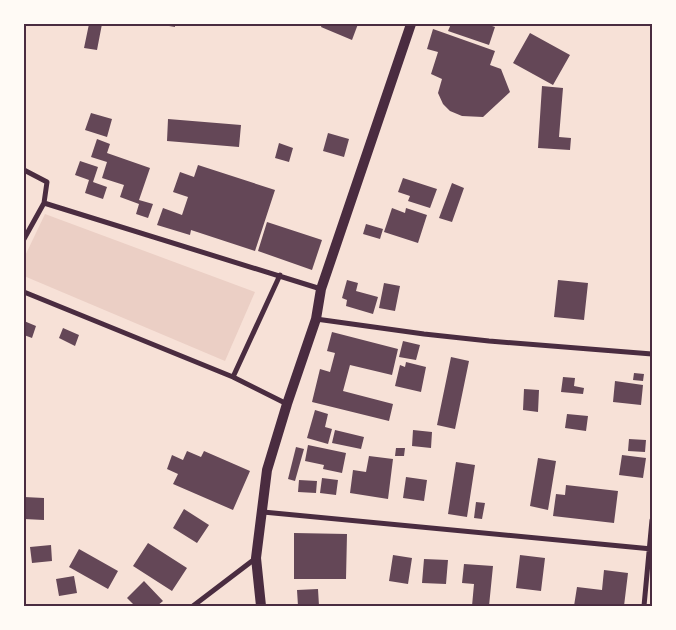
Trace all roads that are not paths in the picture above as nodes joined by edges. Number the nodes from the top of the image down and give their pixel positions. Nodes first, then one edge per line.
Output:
1 (411, 24) edge
2 (24, 170) edge
3 (44, 203) junction
4 (24, 239) edge
5 (280, 276) junction
6 (321, 288) junction
7 (24, 292) edge
8 (316, 320) junction
9 (652, 354) edge
10 (233, 377) junction
11 (286, 404) junction
12 (263, 512) junction
13 (652, 520) edge
14 (651, 548) edge
15 (256, 558) junction
16 (193, 606) edge
17 (261, 606) edge
18 (644, 606) edge

1 - 6 main road
2 - 3 street
3 - 4 street
3 - 5 street
5 - 6 street
5 - 10 street
6 - 8 main road
7 - 10 street
8 - 9 street
8 - 11 main road
10 - 11 street
11 - 12 main road
12 - 14 street
12 - 15 main road
13 - 14 street
14 - 18 street
15 - 16 street
15 - 17 main road

